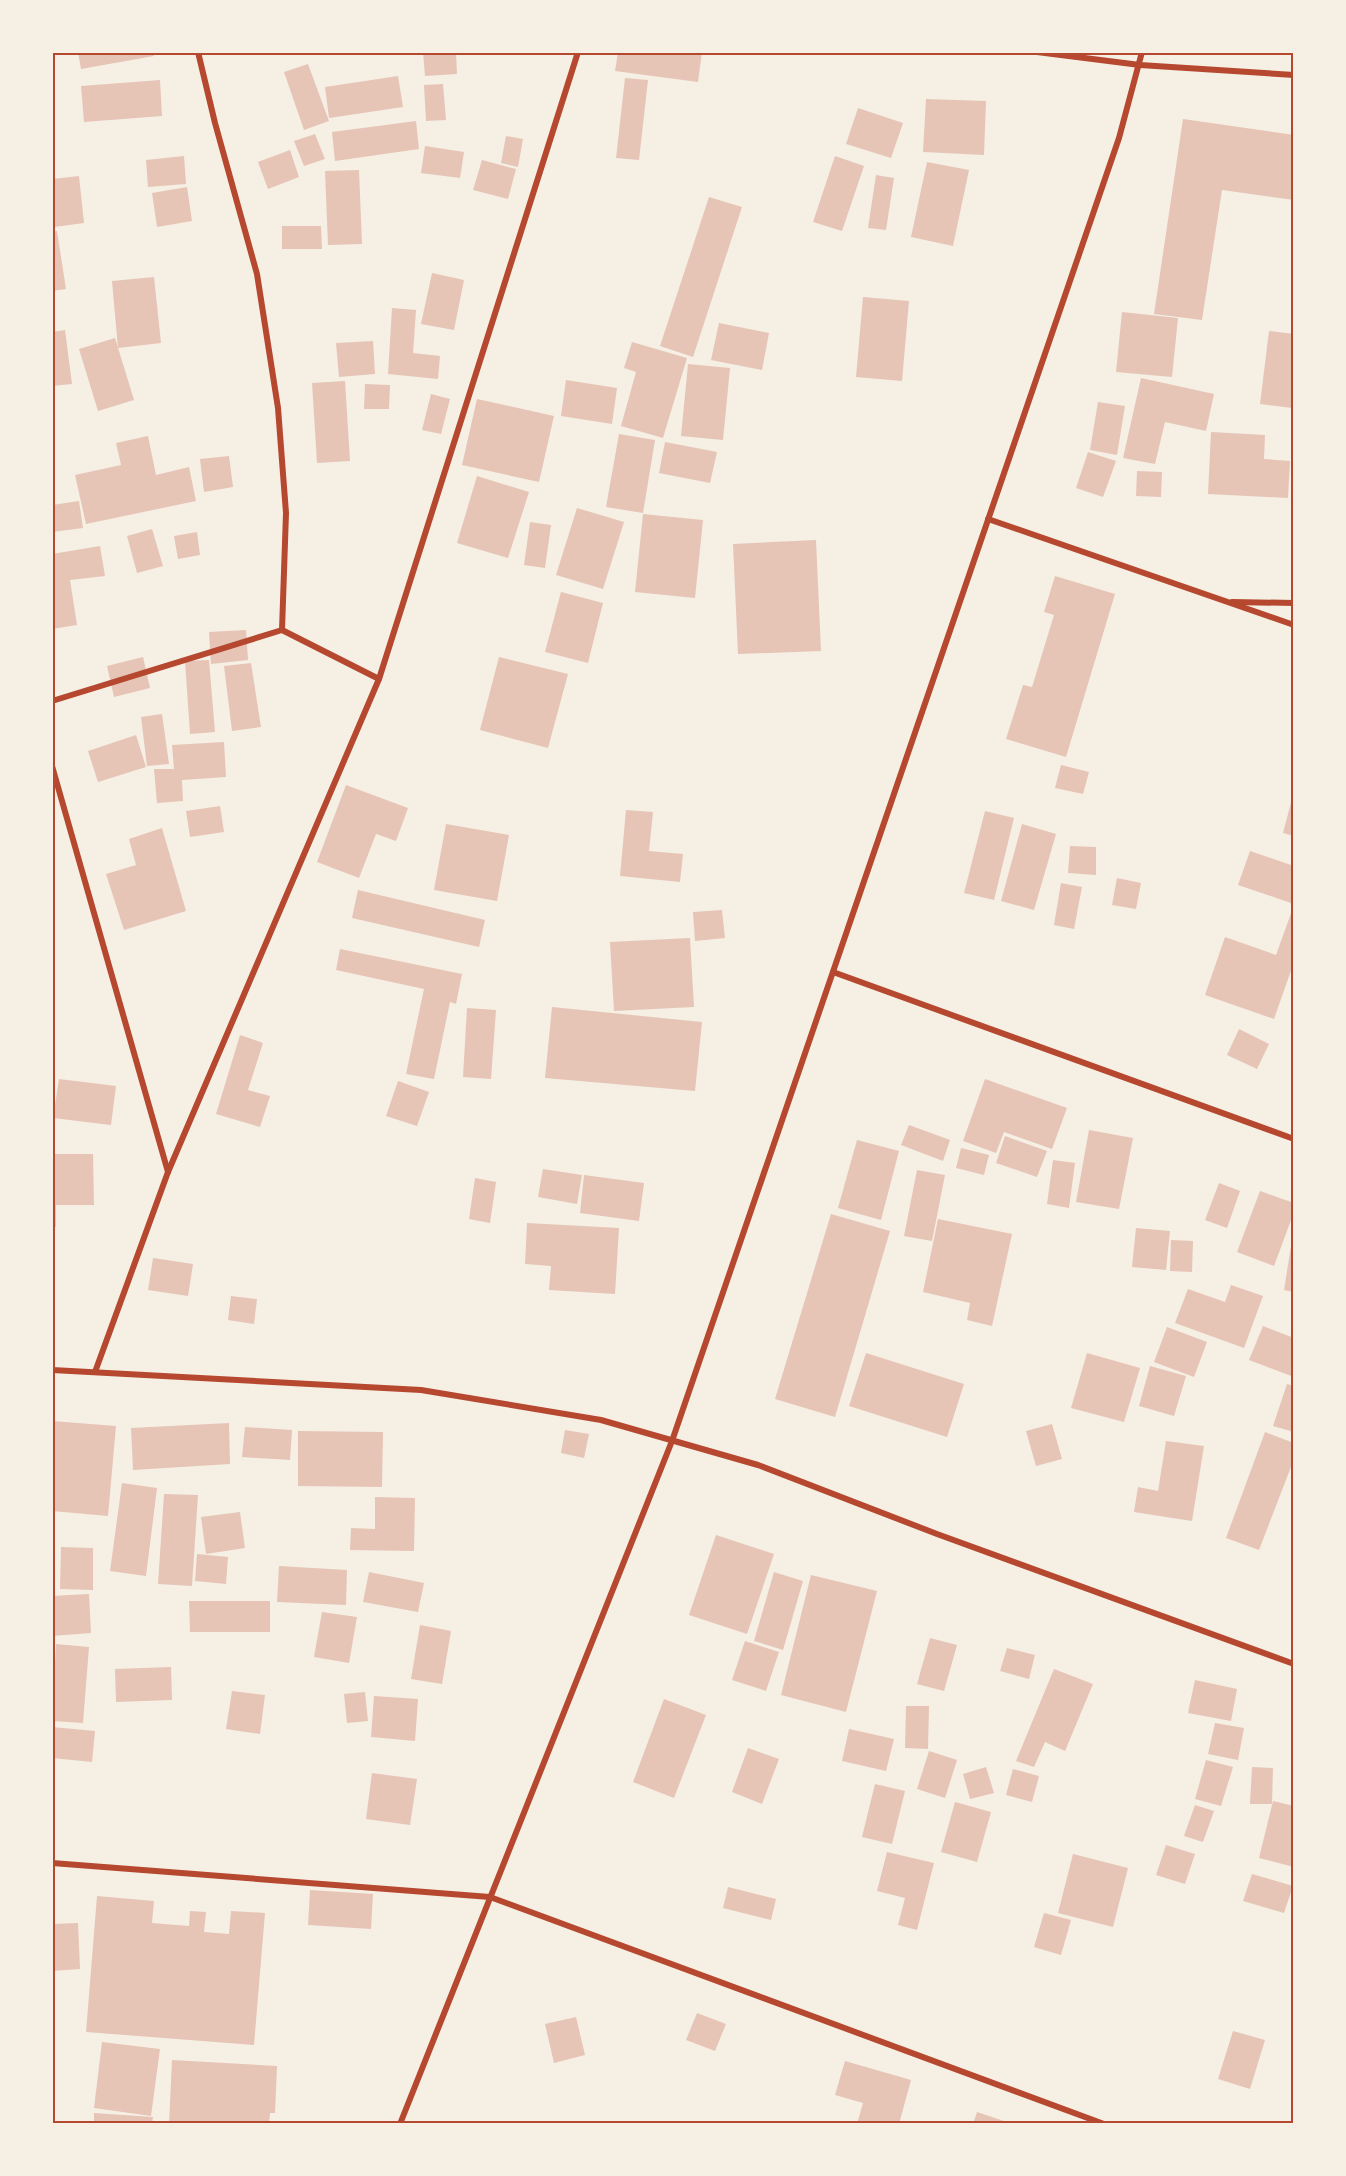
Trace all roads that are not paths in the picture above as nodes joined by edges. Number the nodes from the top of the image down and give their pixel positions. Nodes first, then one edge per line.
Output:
1 (198, 52) edge
2 (578, 52) edge
3 (1037, 52) edge
4 (1142, 52) edge
5 (1140, 65) junction
6 (1293, 75) edge
7 (988, 519) junction
8 (1226, 602) junction
9 (1293, 603) edge
10 (1293, 625) edge
11 (282, 630) junction
12 (379, 680) junction
13 (52, 701) edge
14 (52, 766) edge
15 (833, 972) junction
16 (1293, 1140) edge
17 (168, 1172) junction
18 (52, 1370) edge
19 (95, 1372) junction
20 (672, 1441) junction
21 (1293, 1664) edge
22 (52, 1863) edge
23 (490, 1897) junction
24 (400, 2124) edge
25 (1104, 2124) edge

1 - 11 street
2 - 12 street
3 - 5 street
4 - 5 street
5 - 6 street
5 - 7 street
7 - 8 street
7 - 15 street
8 - 9 street
8 - 10 street
11 - 12 street
11 - 13 street
12 - 17 street
14 - 17 street
15 - 16 street
15 - 20 street
17 - 19 street
18 - 19 street
19 - 20 street
20 - 21 street
20 - 23 street
22 - 23 street
23 - 24 street
23 - 25 street

